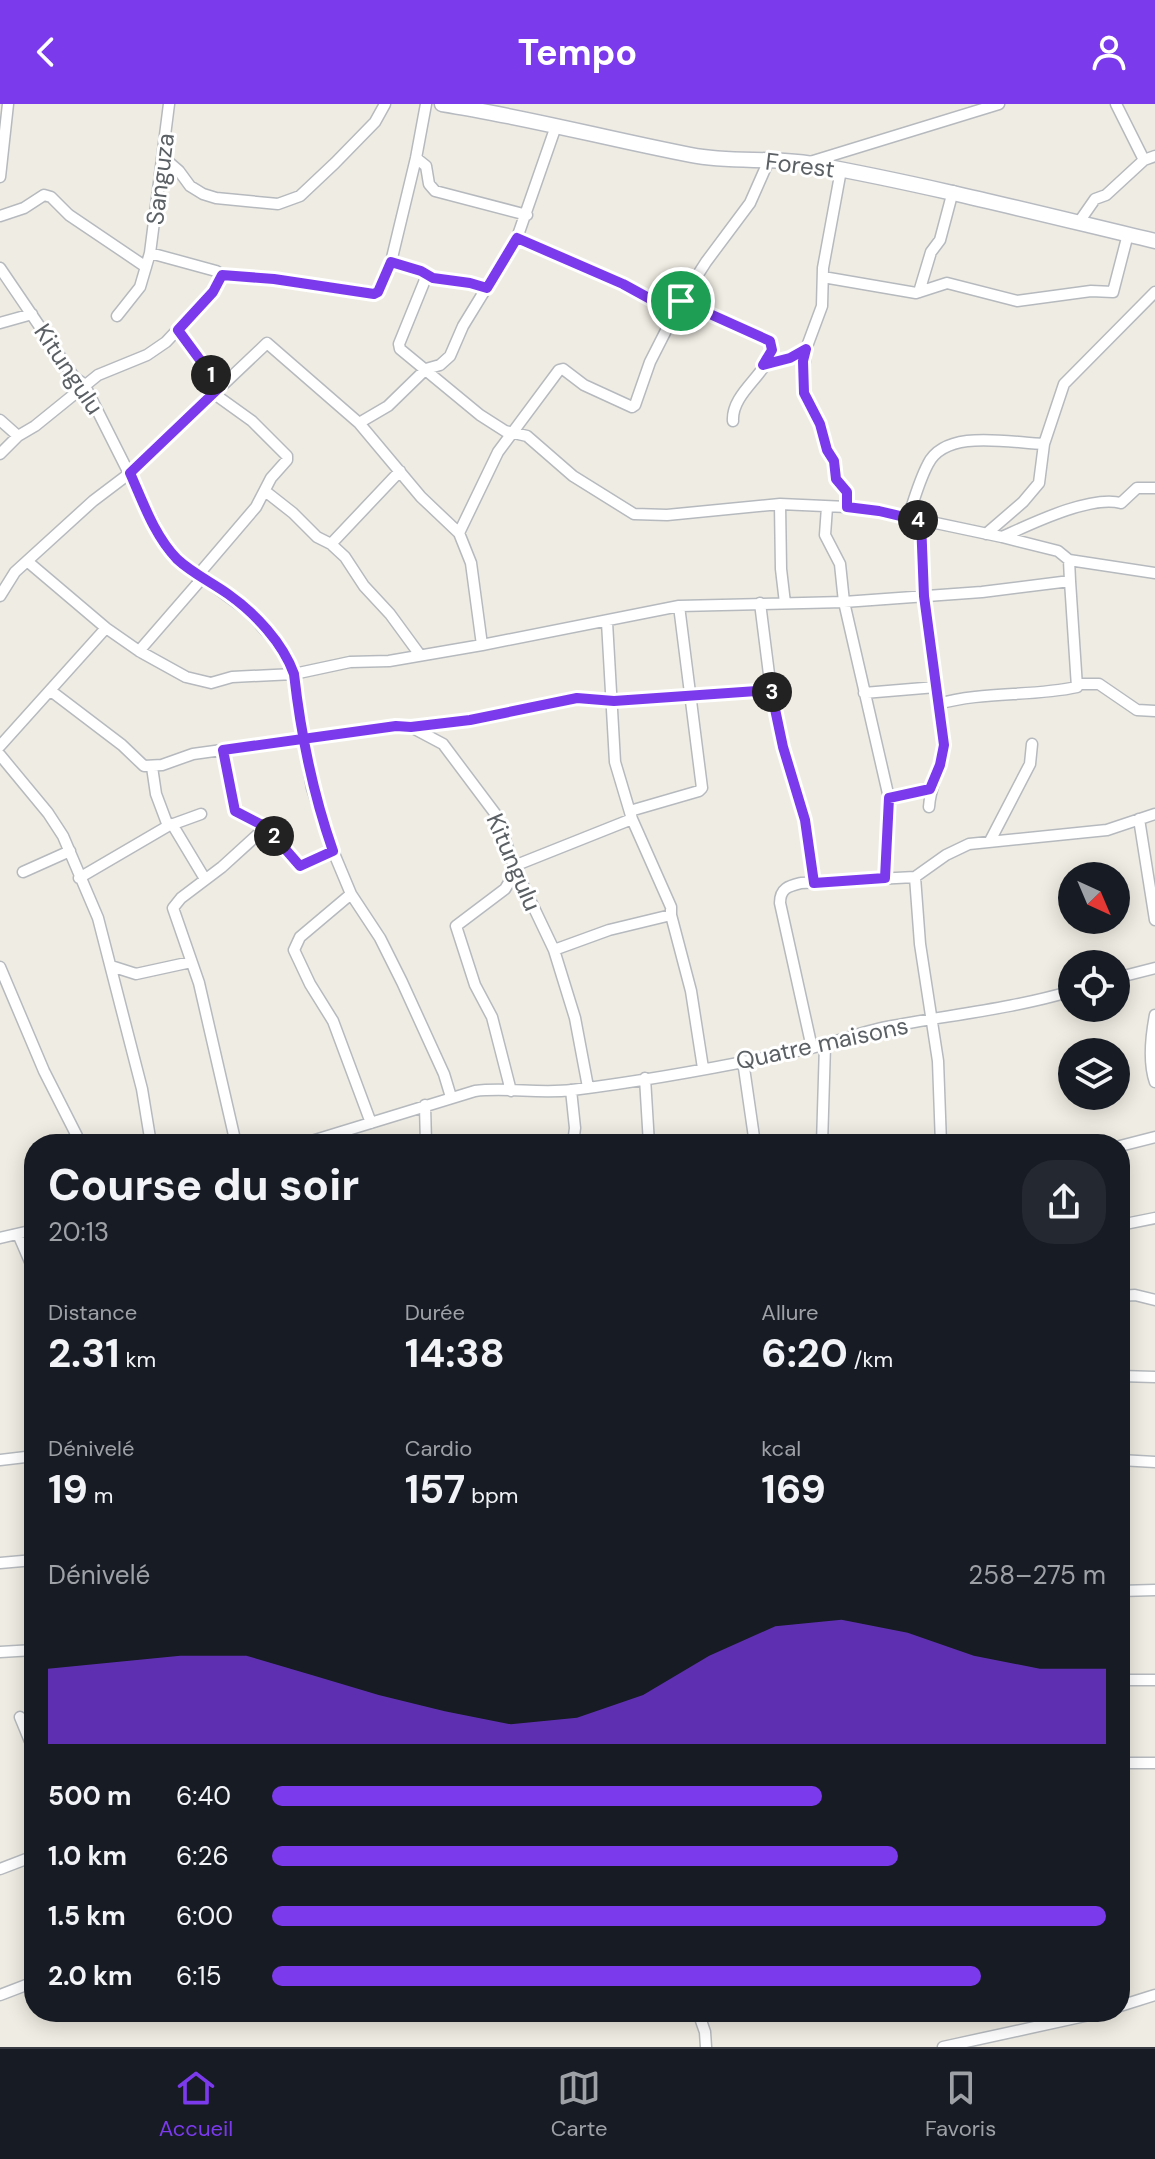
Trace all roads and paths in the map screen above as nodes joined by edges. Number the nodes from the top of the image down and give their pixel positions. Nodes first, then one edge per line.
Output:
1 (8, 104) edge
2 (169, 104) edge
3 (385, 104) edge
4 (426, 104) edge
5 (442, 104) edge
6 (475, 104) edge
7 (999, 104) edge
8 (1116, 104) edge
9 (489, 112) junction
10 (556, 126) junction
11 (164, 158) junction
12 (416, 158) junction
13 (1150, 158) edge
14 (769, 160) junction
15 (807, 163) junction
16 (841, 170) junction
17 (0, 177) edge
18 (953, 191) junction
19 (527, 215) junction
20 (0, 216) edge
21 (1079, 222) junction
22 (1128, 234) junction
23 (517, 238) junction
24 (1155, 241) edge
25 (150, 253) junction
26 (391, 262) junction
27 (146, 267) junction
28 (0, 268) edge
29 (222, 275) junction
30 (427, 275) junction
31 (823, 277) junction
32 (487, 288) junction
33 (919, 292) junction
34 (1155, 292) edge
35 (681, 301) junction
36 (1151, 304) edge
37 (676, 313) junction
38 (32, 314) junction
39 (117, 316) dead end
40 (0, 323) edge
41 (178, 330) junction
42 (806, 349) junction
43 (763, 365) junction
44 (426, 369) junction
45 (84, 384) junction
46 (217, 390) junction
47 (0, 420) edge
48 (733, 421) dead end
49 (359, 423) junction
50 (512, 432) junction
51 (18, 436) junction
52 (1044, 444) junction
53 (0, 454) edge
54 (400, 471) junction
55 (130, 473) junction
56 (1155, 488) edge
57 (265, 491) junction
58 (780, 504) junction
59 (827, 507) junction
60 (847, 507) junction
61 (908, 518) junction
62 (921, 521) junction
63 (459, 533) junction
64 (986, 534) junction
65 (1002, 537) junction
66 (331, 544) junction
67 (1069, 560) junction
68 (27, 561) junction
69 (1155, 573) edge
70 (198, 575) junction
71 (1070, 581) junction
72 (0, 596) edge
73 (924, 596) junction
74 (844, 602) junction
75 (760, 603) junction
76 (785, 603) junction
77 (679, 606) junction
78 (607, 622) junction
79 (106, 628) junction
80 (482, 645) junction
81 (139, 651) junction
82 (420, 655) junction
83 (294, 674) junction
84 (1078, 684) junction
85 (936, 687) junction
86 (771, 690) junction
87 (51, 691) junction
88 (864, 693) junction
89 (689, 697) junction
90 (614, 701) junction
91 (938, 704) junction
92 (1155, 711) edge
93 (437, 724) junction
94 (411, 727) junction
95 (302, 737) junction
96 (438, 740) junction
97 (1032, 744) dead end
98 (0, 746) edge
99 (223, 750) junction
100 (0, 755) edge
101 (152, 767) junction
102 (930, 789) junction
103 (889, 798) junction
104 (929, 807) dead end
105 (201, 814) dead end
106 (1155, 814) edge
107 (631, 815) junction
108 (1139, 819) junction
109 (170, 825) junction
110 (266, 827) junction
111 (990, 841) junction
112 (70, 851) junction
113 (333, 851) junction
114 (515, 868) junction
115 (23, 872) dead end
116 (915, 877) junction
117 (79, 878) junction
118 (885, 878) junction
119 (205, 879) junction
120 (814, 883) junction
121 (351, 894) junction
122 (671, 915) junction
123 (1155, 920) edge
124 (554, 950) junction
125 (191, 962) junction
126 (111, 966) junction
127 (1155, 968) edge
128 (1, 971) edge
129 (1130, 974) edge
130 (1058, 995) edge
131 (1155, 1015) edge
132 (930, 1020) junction
133 (825, 1045) junction
134 (812, 1048) junction
135 (743, 1061) junction
136 (703, 1068) junction
137 (663, 1075) junction
138 (645, 1078) junction
139 (1155, 1082) edge
140 (588, 1087) junction
141 (571, 1090) junction
142 (511, 1091) junction
143 (451, 1097) junction
144 (647, 1104) junction
145 (425, 1105) junction
146 (371, 1123) junction
147 (76, 1134) edge
148 (149, 1134) edge
149 (234, 1134) edge
150 (337, 1134) edge
151 (426, 1134) edge
152 (574, 1134) edge
153 (648, 1134) edge
154 (754, 1134) edge
155 (822, 1134) edge
156 (941, 1134) edge
157 (1155, 1137) edge
158 (1130, 1143) edge
159 (1155, 1218) edge
160 (1130, 1223) edge
161 (24, 1232) edge
162 (18, 1234) junction
163 (0, 1238) edge
164 (24, 1248) edge
165 (1130, 1295) edge
166 (1155, 1300) edge
167 (1130, 1376) edge
168 (1155, 1377) edge
169 (24, 1457) edge
170 (0, 1460) edge
171 (1130, 1461) edge
172 (1155, 1462) edge
173 (24, 1561) edge
174 (0, 1563) edge
175 (1155, 1590) edge
176 (1130, 1591) edge
177 (24, 1651) edge
178 (0, 1652) edge
179 (1130, 1680) edge
180 (1155, 1680) edge
181 (20, 1717) dead end
182 (24, 1727) edge
183 (1130, 1763) edge
184 (1155, 1763) edge
185 (24, 1860) edge
186 (0, 1869) edge
187 (24, 1986) edge
188 (0, 1995) edge
189 (1155, 1995) edge
190 (1130, 2003) edge
191 (702, 2022) edge
192 (1057, 2022) edge
193 (706, 2047) edge
194 (943, 2047) edge

1 - 17 street
2 - 11 street, Sanguza
3 - 11 street
4 - 12 street
5 - 9 street, Forest
6 - 9 street
7 - 15 street
8 - 13 street
9 - 10 street, Forest
10 - 14 street, Forest
10 - 19 street
11 - 25 street, Sanguza
12 - 19 street
12 - 26 street
13 - 21 street
14 - 15 street, Forest
14 - 35 street
15 - 16 street, Forest
16 - 18 street, Forest
16 - 31 street
18 - 21 street, Forest
18 - 33 street
19 - 23 street
20 - 27 street
21 - 22 street, Forest
22 - 24 street, Forest
22 - 33 street
23 - 32 street
23 - 37 street
25 - 27 street, Sanguza
25 - 29 street
26 - 29 street
26 - 30 street
27 - 39 street, Sanguza
28 - 38 street, Kitungulu
29 - 41 street
30 - 32 street
30 - 44 street
31 - 33 street
31 - 42 street
32 - 44 street
34 - 36 street
35 - 37 street
35 - 43 street
36 - 52 street
37 - 50 street
38 - 40 street
38 - 45 street, Kitungulu
41 - 45 street
41 - 46 street
42 - 43 street
42 - 60 street
43 - 48 street
44 - 49 street
44 - 50 street
45 - 51 street
45 - 55 street, Kitungulu
46 - 49 street
46 - 55 street
46 - 57 street
47 - 51 street
49 - 54 street
50 - 58 street
50 - 63 street
51 - 53 street
52 - 61 street
52 - 64 street
54 - 63 street
54 - 66 street
55 - 68 street
55 - 70 street, Kitungulu
56 - 65 street
57 - 66 street
57 - 70 street
58 - 59 street
58 - 76 street
59 - 60 street
59 - 74 street
60 - 61 street
61 - 62 street
62 - 64 street
62 - 73 street
63 - 80 street
64 - 65 street
65 - 67 street
66 - 82 street
67 - 69 street
67 - 71 street
68 - 72 street
68 - 79 street
70 - 81 street
70 - 83 street, Kitungulu
71 - 73 street
71 - 84 street
73 - 74 street
73 - 85 street
74 - 76 street
74 - 88 street
75 - 76 street
75 - 77 street
75 - 86 street
77 - 78 street
77 - 89 street
78 - 80 street
78 - 90 street
79 - 81 street
79 - 87 street
80 - 82 street
81 - 83 street
82 - 83 street
83 - 95 street, Kitungulu
84 - 91 street
84 - 92 street
85 - 88 street
85 - 91 street
86 - 89 street
86 - 120 street
87 - 98 street
87 - 101 street
88 - 103 street
89 - 90 street
89 - 107 street
90 - 93 street
90 - 107 street
91 - 102 street
93 - 94 street
93 - 96 street
94 - 95 street, Kitungulu
94 - 96 street, Kitungulu
95 - 99 street, Kitungulu
95 - 113 street
96 - 114 street, Kitungulu
97 - 111 street
99 - 101 street, Kitungulu
99 - 110 street
100 - 112 street
101 - 109 street
102 - 103 street
102 - 104 street
103 - 118 street
105 - 109 street
106 - 108 street
107 - 114 street
107 - 122 street
108 - 111 street
108 - 123 street
109 - 117 street
109 - 119 street
110 - 113 street
110 - 119 street
111 - 116 street
112 - 115 street
112 - 117 street
113 - 121 street
114 - 124 street, Kitungulu
114 - 142 street
116 - 118 street
116 - 132 street
117 - 126 street
118 - 120 street
119 - 125 street
120 - 134 street
121 - 143 street
121 - 146 street
122 - 124 street
122 - 136 street
124 - 140 street, Kitungulu
125 - 126 street
125 - 149 street
126 - 148 street
127 - 129 street
128 - 147 street
130 - 132 street, Quatre maisons
131 - 139 street
132 - 133 street, Quatre maisons
132 - 156 street
133 - 134 street, Quatre maisons
133 - 155 street
134 - 135 street, Quatre maisons
135 - 136 street, Quatre maisons
135 - 154 street
136 - 137 street, Quatre maisons
137 - 138 street, Quatre maisons
137 - 144 street
138 - 140 street, Quatre maisons
138 - 144 street
140 - 141 street, Quatre maisons
141 - 142 street, Quatre maisons
141 - 152 street
142 - 143 street, Quatre maisons
143 - 145 street, Quatre maisons
144 - 153 street
145 - 146 street, Quatre maisons
145 - 151 street
146 - 150 street, Quatre maisons
157 - 158 street
159 - 160 street
161 - 162 street
162 - 163 street
162 - 164 street
165 - 166 street
167 - 168 street
169 - 170 street
171 - 172 street
173 - 174 street
175 - 176 street
177 - 178 street
179 - 180 street
181 - 182 street
183 - 184 street
185 - 186 street
187 - 188 street
189 - 190 street
191 - 193 street
192 - 194 street

